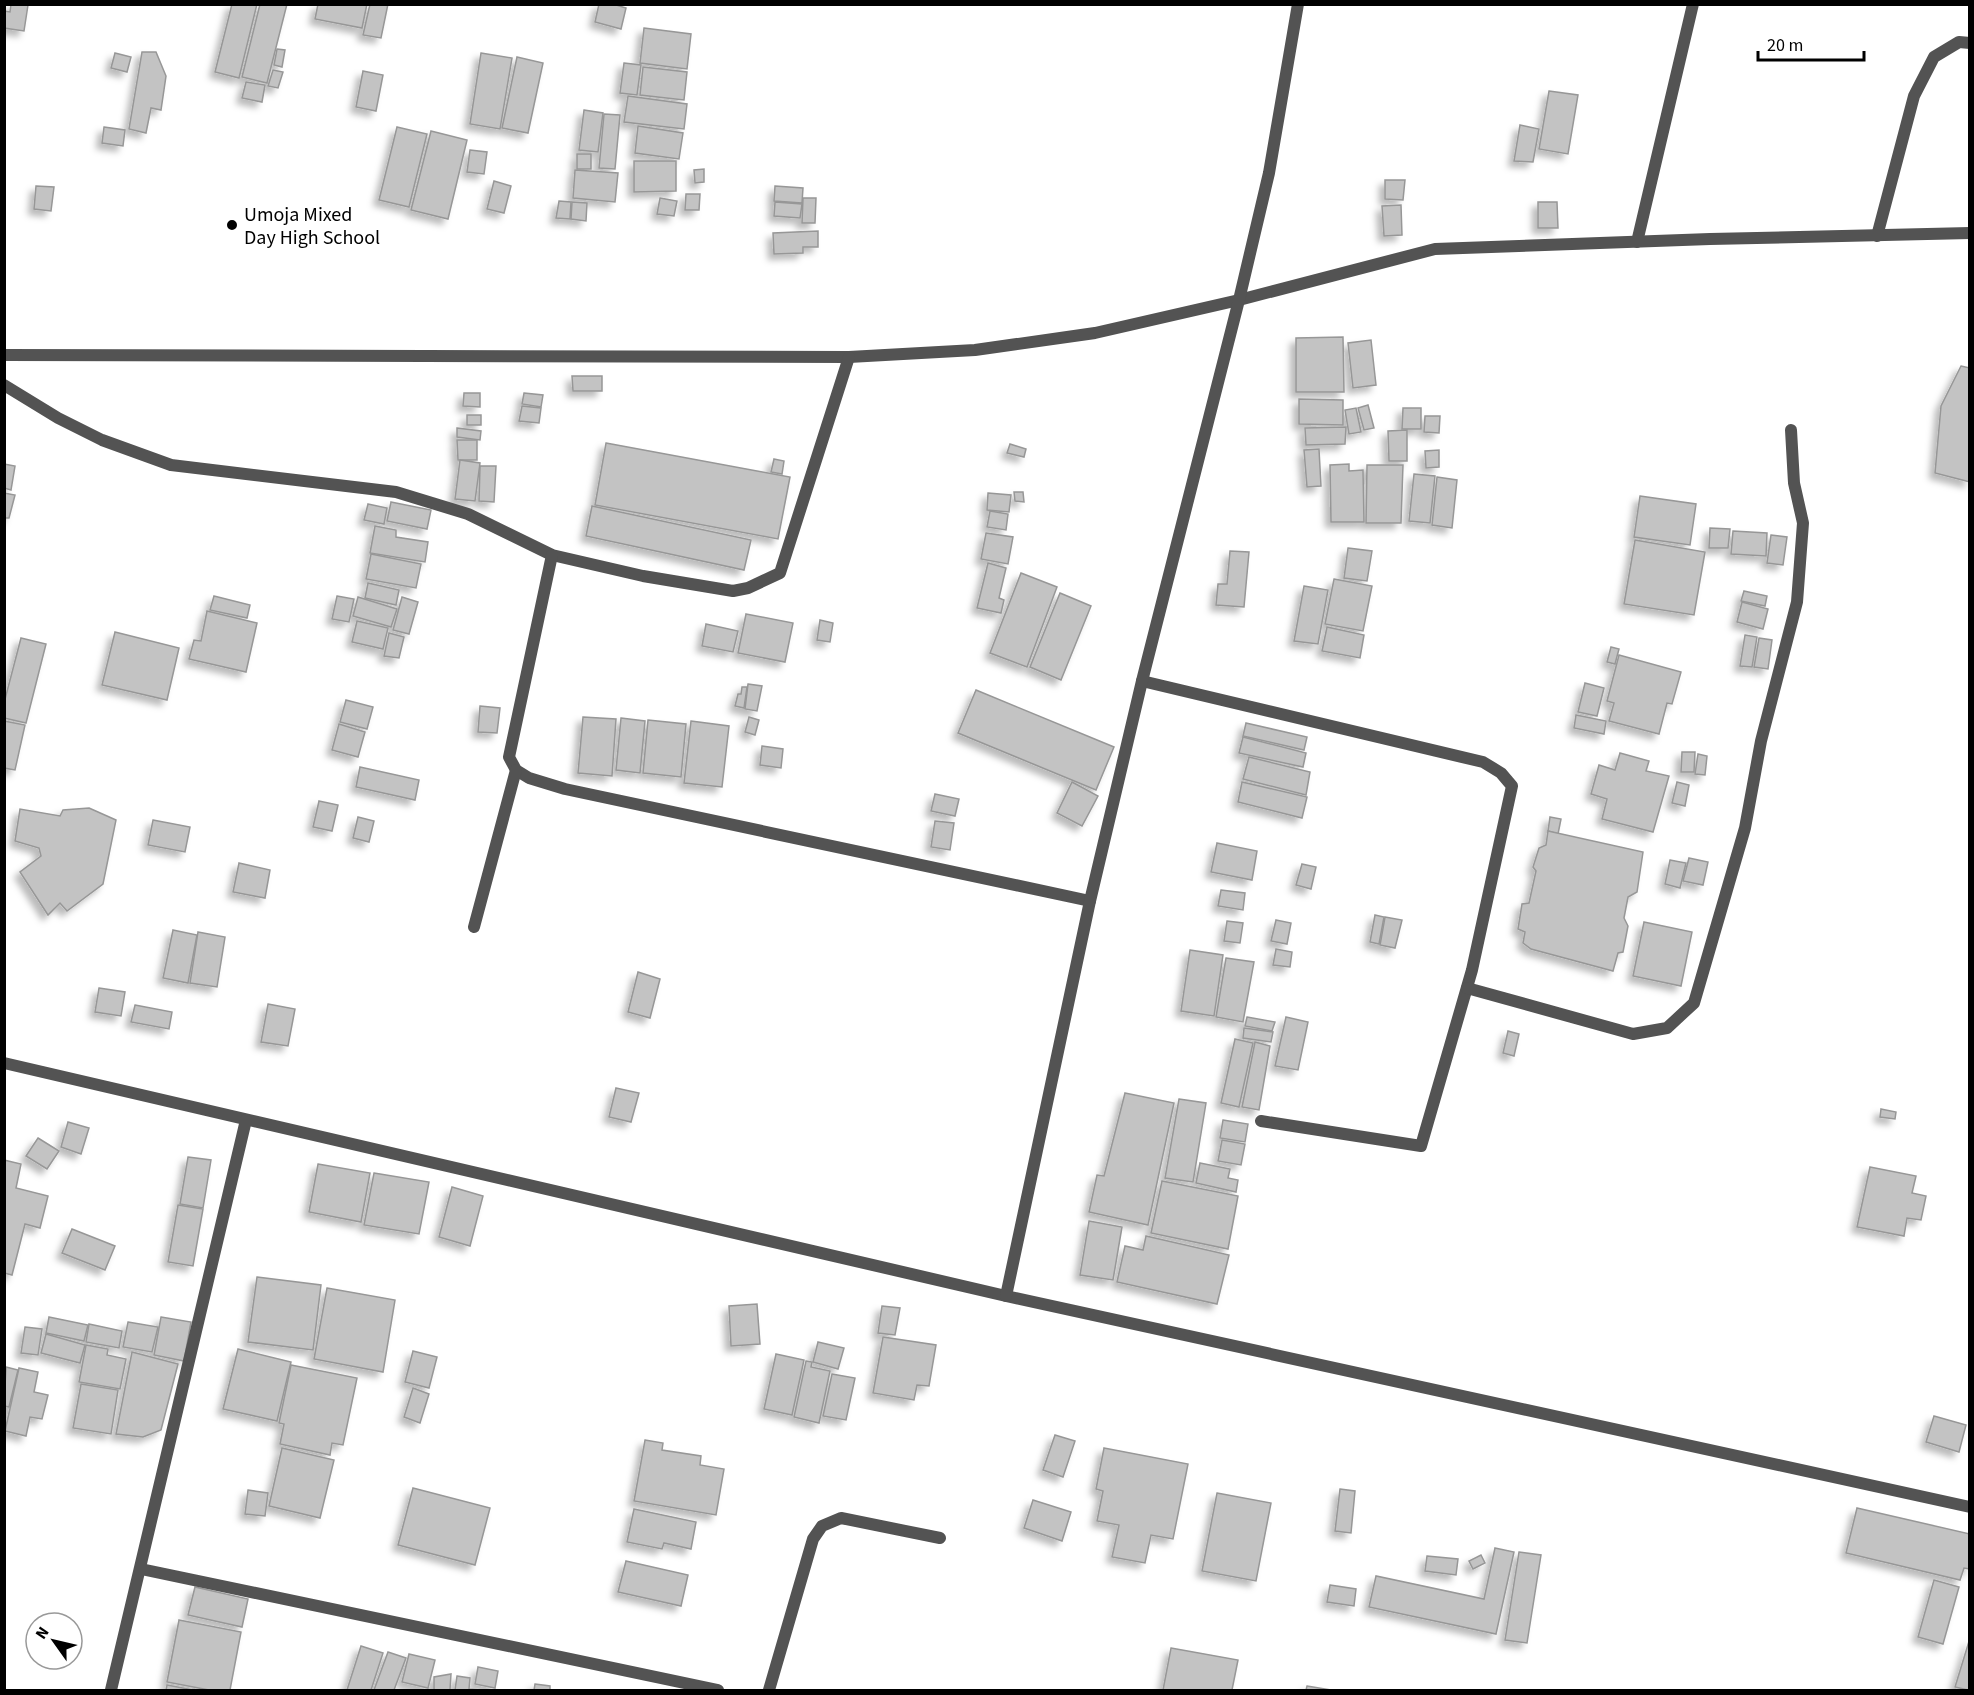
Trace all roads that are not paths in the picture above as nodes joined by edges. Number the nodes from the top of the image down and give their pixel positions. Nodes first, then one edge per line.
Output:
1 (1298, 4) edge
2 (1693, 4) edge
3 (1970, 43) edge
4 (1970, 233) edge
5 (1877, 236) junction
6 (1638, 242) junction
7 (1239, 300) junction
8 (4, 355) edge
9 (849, 357) junction
10 (4, 385) edge
11 (1791, 430) dead end
12 (552, 555) junction
13 (1142, 681) junction
14 (516, 770) junction
15 (1090, 901) junction
16 (474, 927) dead end
17 (1467, 988) junction
18 (4, 1063) edge
19 (246, 1120) junction
20 (1261, 1121) dead end
21 (1006, 1296) junction
22 (1970, 1508) edge
23 (940, 1538) dead end
24 (141, 1569) junction
25 (111, 1690) edge
26 (718, 1690) edge
27 (769, 1690) edge

1 - 7 street
2 - 6 street
3 - 5 street
4 - 5 street
5 - 6 street
6 - 7 street
7 - 9 street
7 - 13 street
8 - 9 street
9 - 12 street
10 - 12 street
11 - 17 street
12 - 14 street
13 - 15 street
13 - 17 street
14 - 15 street
14 - 16 street
15 - 21 street
17 - 20 street
18 - 19 street
19 - 21 street
19 - 24 street
21 - 22 street
23 - 27 street
24 - 25 street
24 - 26 street

